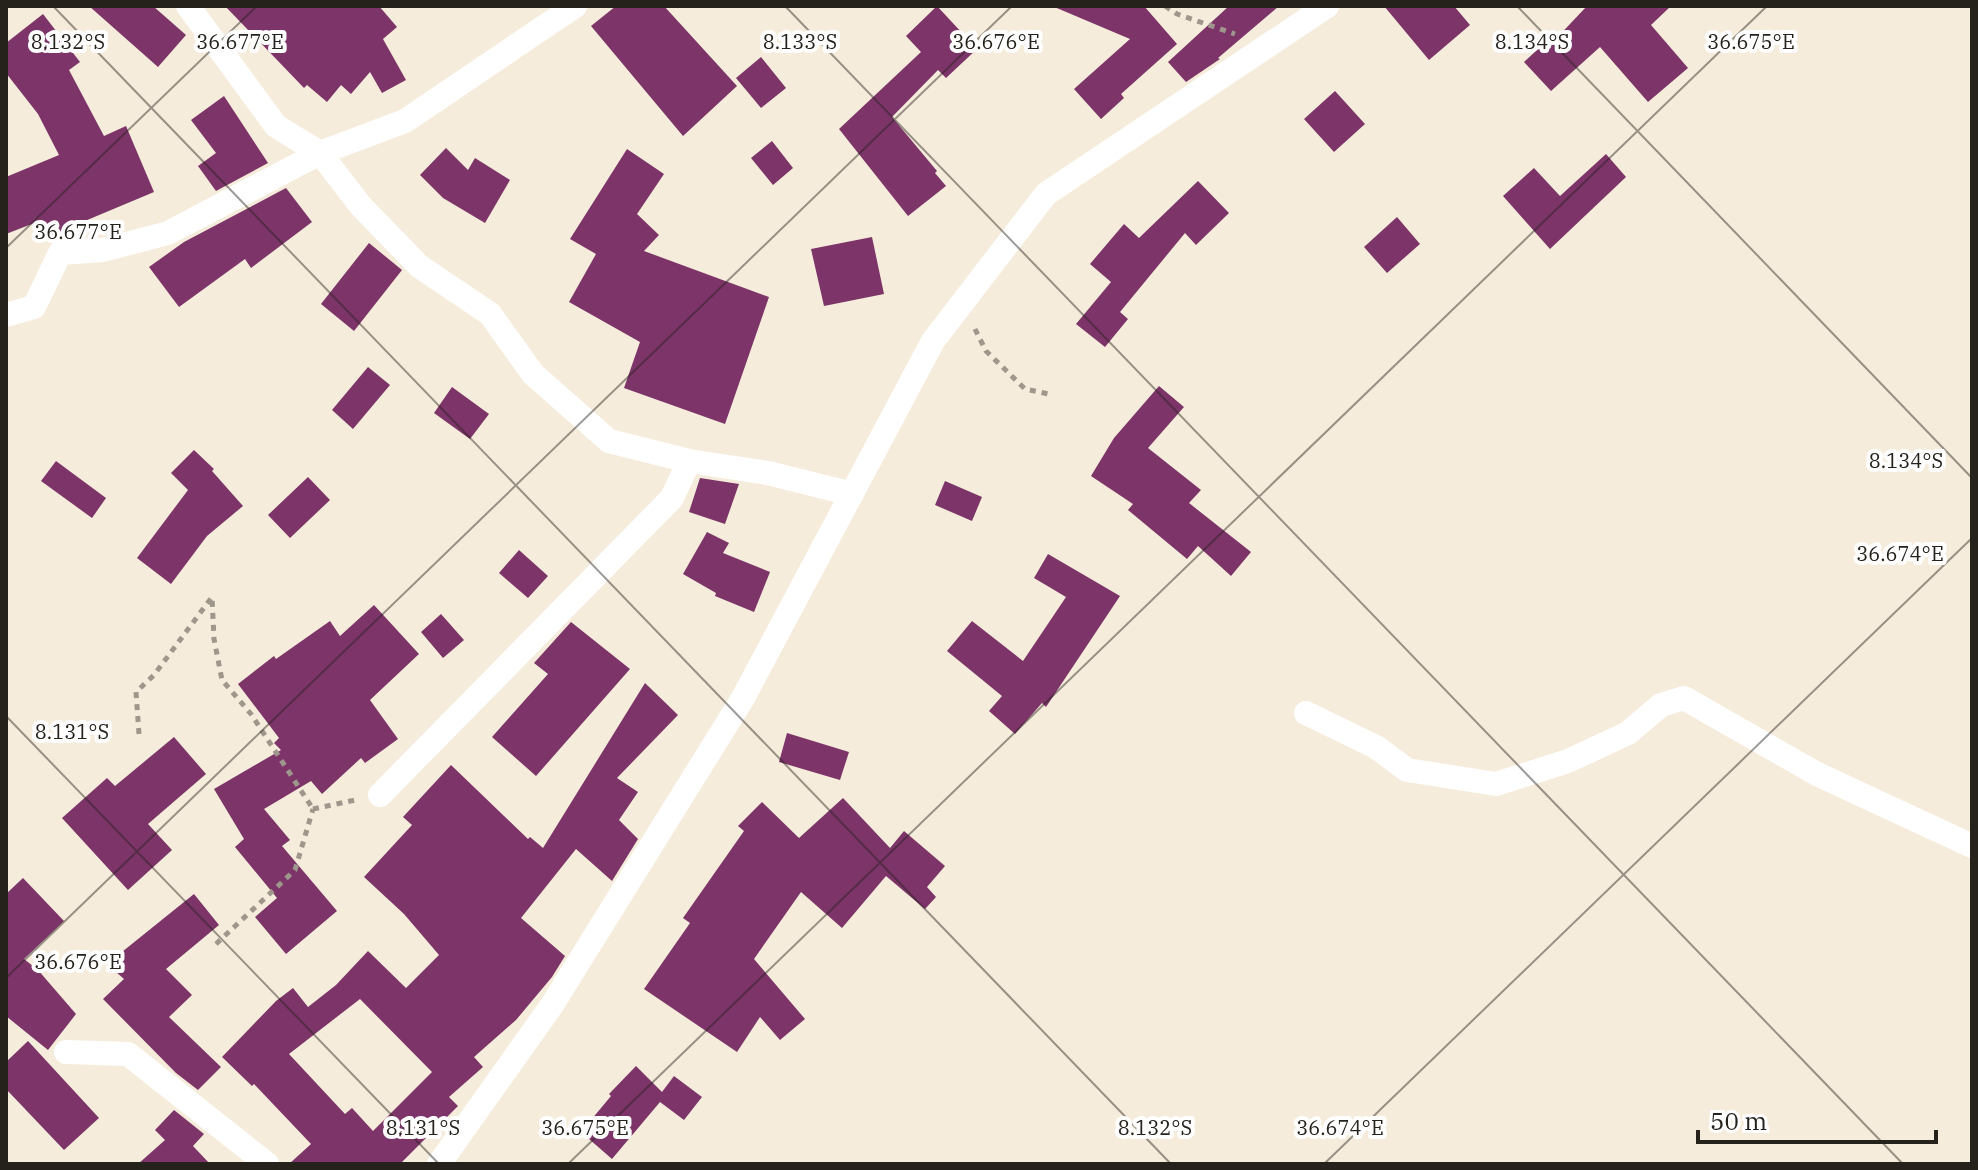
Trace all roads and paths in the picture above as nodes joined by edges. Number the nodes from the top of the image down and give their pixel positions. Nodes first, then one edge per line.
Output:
1 (188, 6) edge
2 (575, 6) edge
3 (1165, 6) edge
4 (1327, 6) edge
5 (1270, 46) junction
6 (320, 153) junction
7 (962, 303) junction
8 (6, 315) edge
9 (1053, 395) dead end
10 (689, 461) junction
11 (852, 494) junction
12 (1306, 713) dead end
13 (139, 734) dead end
14 (380, 795) joint
15 (313, 809) junction
16 (1972, 846) edge
17 (216, 944) dead end
18 (66, 1052) dead end
19 (267, 1164) edge
20 (439, 1164) edge

1 - 6 street
2 - 6 street
3 - 5 path
4 - 5 street
5 - 7 street
6 - 8 street
6 - 10 street
7 - 9 path
7 - 11 street
10 - 11 street
10 - 14 street
11 - 20 street
12 - 16 street
13 - 15 path
14 - 15 path
15 - 17 path
18 - 19 street

